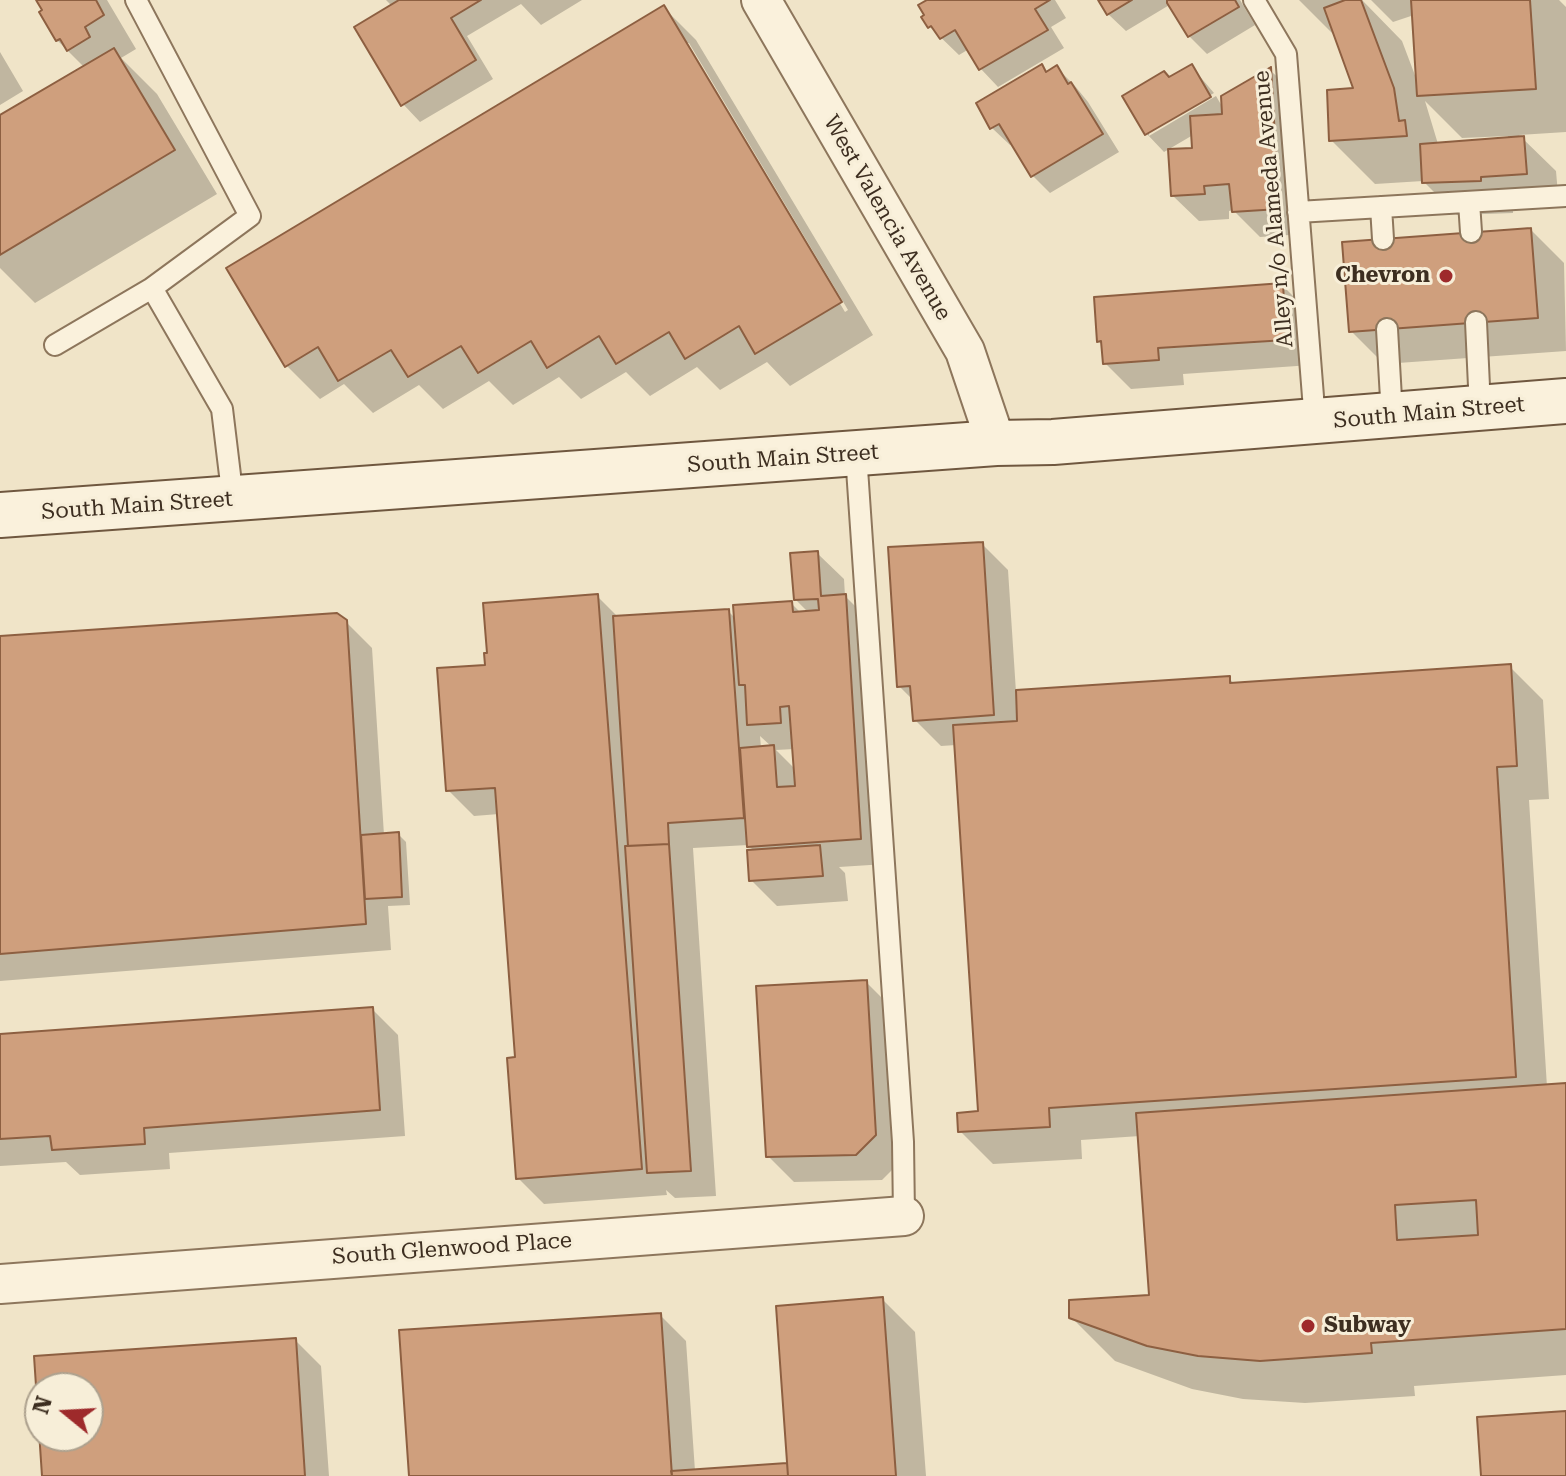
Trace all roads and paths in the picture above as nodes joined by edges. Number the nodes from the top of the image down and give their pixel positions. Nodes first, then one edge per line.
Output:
1 (136, 0) edge
2 (761, 0) edge
3 (1254, 0) edge
4 (1566, 196) edge
5 (1469, 202) junction
6 (1381, 207) junction
7 (1298, 212) junction
8 (1471, 232) dead end
9 (1383, 239) dead end
10 (152, 288) junction
11 (1476, 322) dead end
12 (1387, 329) dead end
13 (55, 345) dead end
14 (1566, 401) edge
15 (1480, 408) junction
16 (1392, 416) junction
17 (1315, 422) junction
18 (996, 443) junction
19 (856, 454) junction
20 (233, 500) junction
21 (0, 515) edge
22 (904, 1216) joint
23 (0, 1284) edge

1 - 10 lane
2 - 18 street, West Valencia Avenue
3 - 7 lane, Alley n/o Alameda Avenue
4 - 5 lane
5 - 6 lane
5 - 8 lane
6 - 7 lane
6 - 9 lane
7 - 17 lane, Alley n/o Alameda Avenue
10 - 13 lane
10 - 20 lane
11 - 15 lane
12 - 16 lane
14 - 15 main road, South Main Street
15 - 16 main road, South Main Street
16 - 17 main road, South Main Street
17 - 18 main road, South Main Street
18 - 19 main road, South Main Street
19 - 20 main road, South Main Street
19 - 22 lane
20 - 21 main road, South Main Street
22 - 23 street, South Glenwood Place

